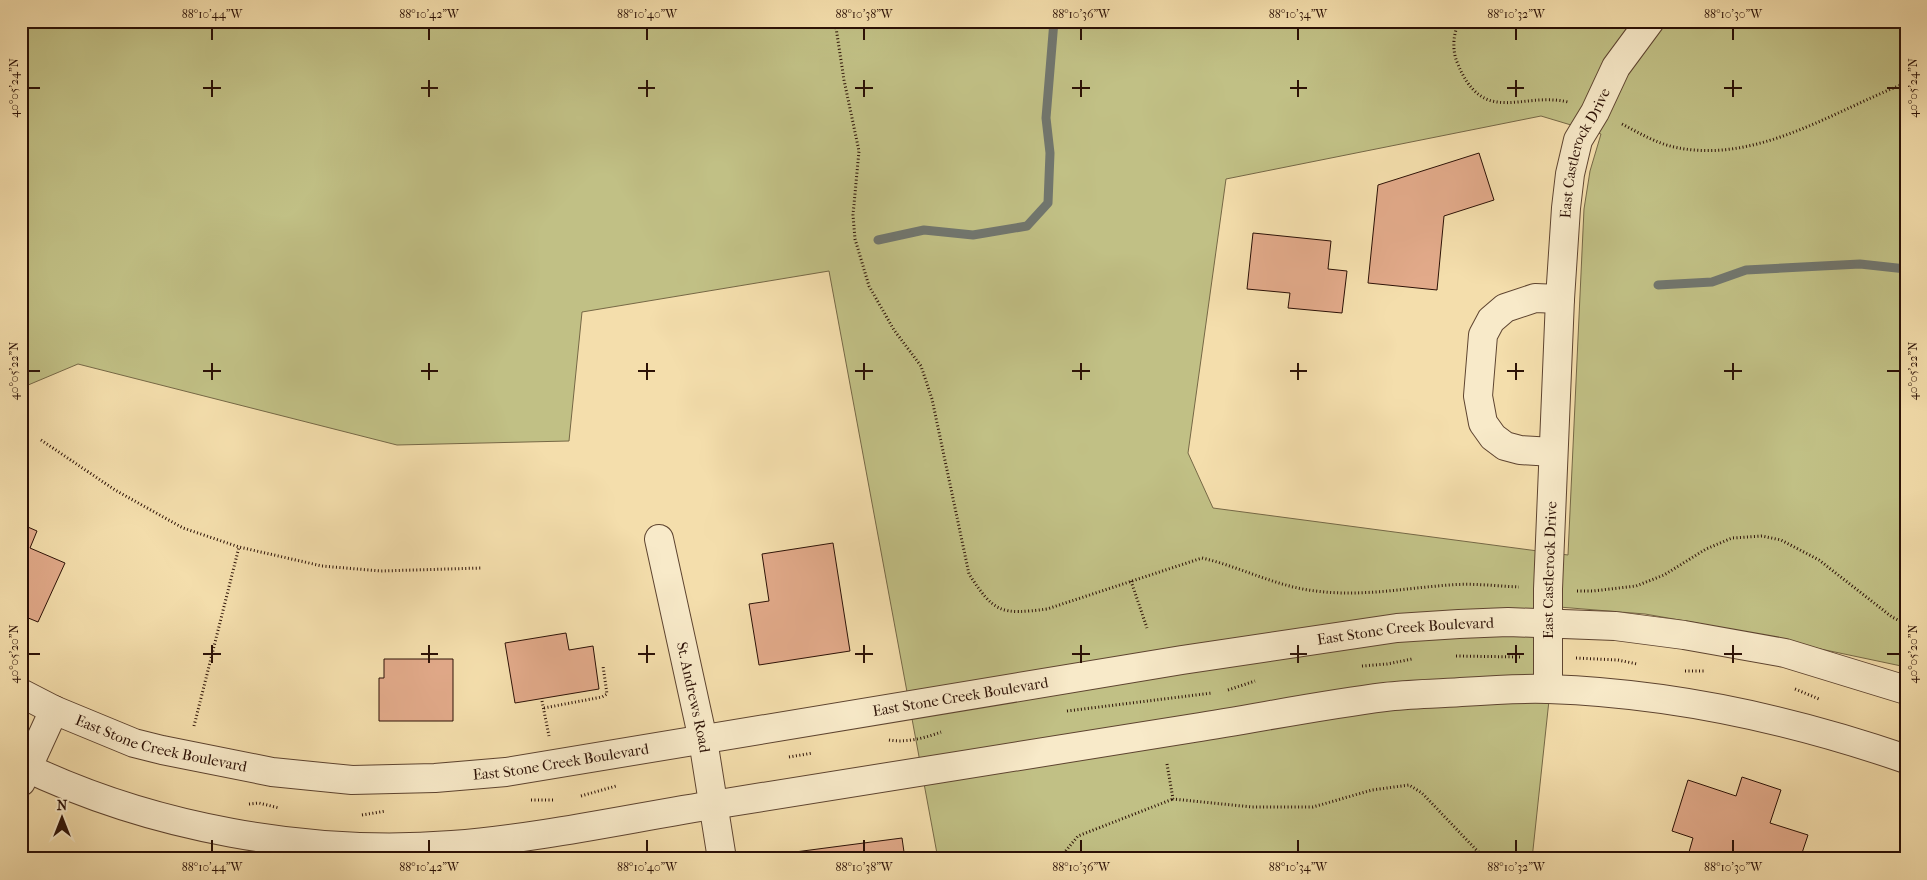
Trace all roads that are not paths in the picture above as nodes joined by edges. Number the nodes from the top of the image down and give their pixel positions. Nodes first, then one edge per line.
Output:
1 (1650, 21) edge
2 (1560, 299) junction
3 (1553, 452) junction
4 (659, 538) dead end
5 (1549, 623) junction
6 (1548, 689) junction
7 (1906, 690) edge
8 (21, 693) edge
9 (54, 710) junction
10 (703, 740) junction
11 (1906, 759) edge
12 (23, 772) edge
13 (712, 805) junction
14 (722, 859) edge

1 - 2 street, East Castlerock Drive
2 - 3 street, East Castlerock Drive
2 - 3 street
3 - 5 street, East Castlerock Drive
4 - 10 street, St. Andrews Road
5 - 6 street, East Castlerock Drive
5 - 7 street, East Stone Creek Boulevard
5 - 10 street, East Stone Creek Boulevard
6 - 11 street
6 - 13 street
8 - 9 street, East Stone Creek Boulevard
9 - 10 street, East Stone Creek Boulevard
9 - 12 street
10 - 13 street, St. Andrews Road
12 - 13 street
13 - 14 street, St. Andrews Road

